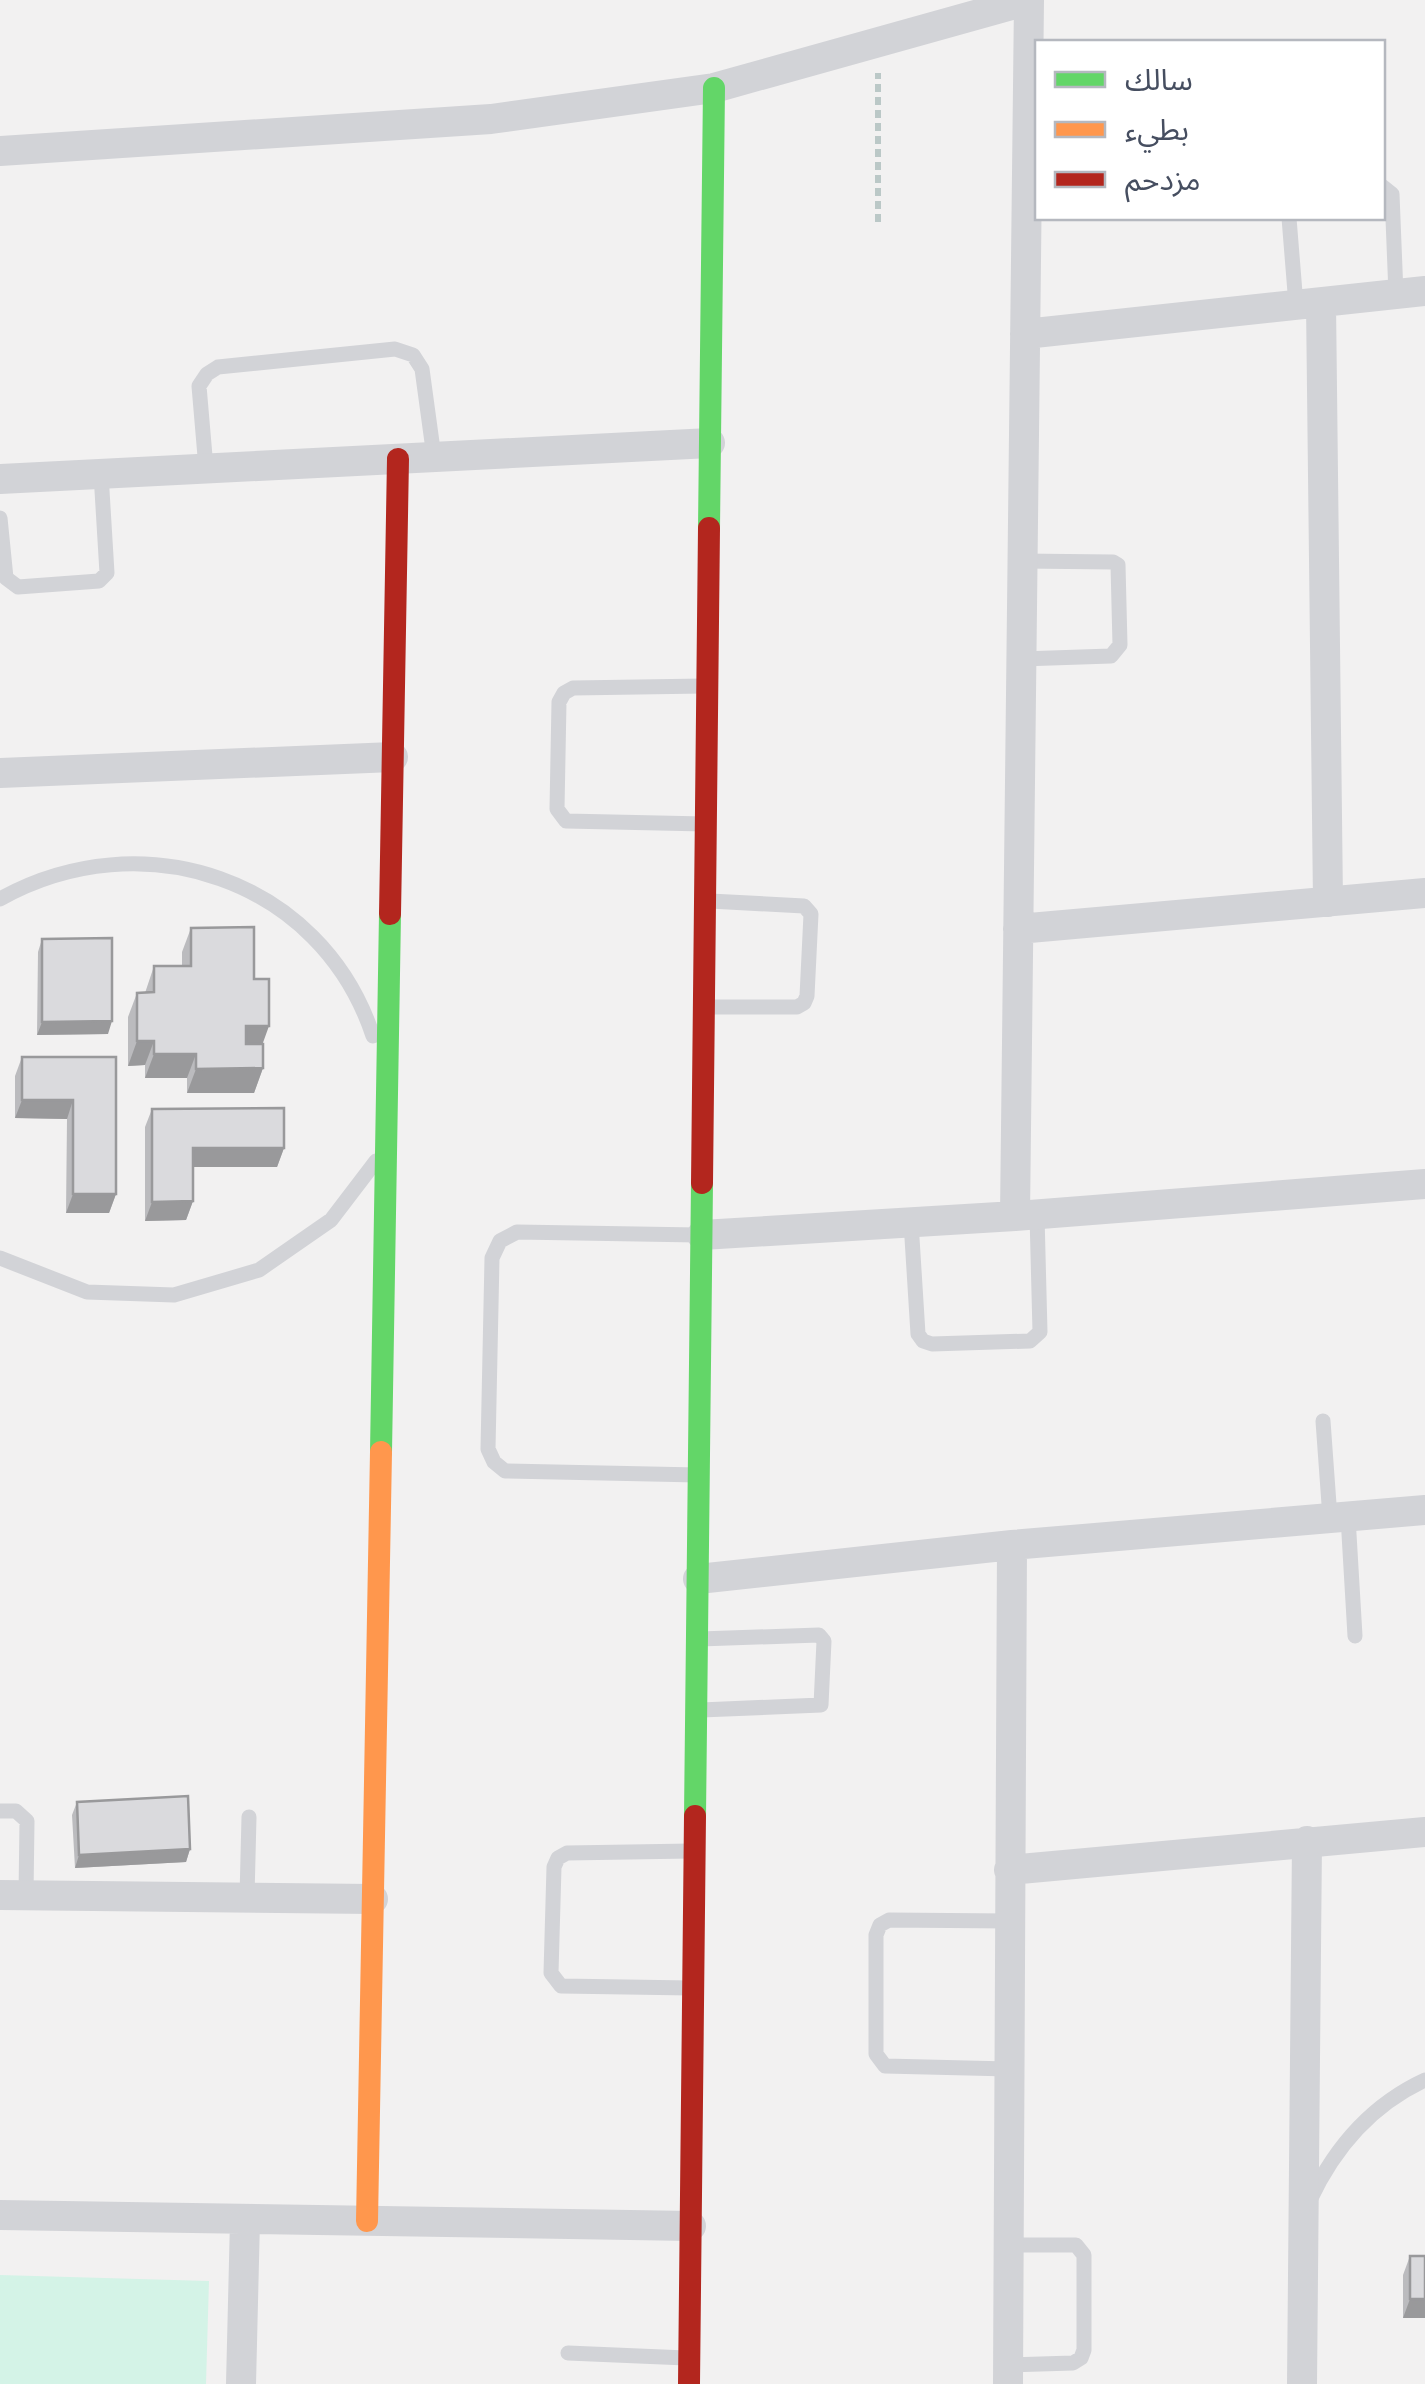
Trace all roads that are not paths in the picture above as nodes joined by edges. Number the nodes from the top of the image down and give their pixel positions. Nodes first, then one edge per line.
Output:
1 (1029, 0) edge
2 (714, 88) junction
3 (0, 151) edge
4 (1385, 188) edge
5 (1288, 220) edge
6 (1410, 293) edge
7 (1308, 304) junction
8 (1026, 334) junction
9 (710, 443) junction
10 (434, 457) junction
11 (398, 459) junction
12 (206, 468) junction
13 (101, 474) junction
14 (0, 479) edge
15 (0, 518) edge
16 (1022, 562) junction
17 (1022, 659) junction
18 (708, 686) junction
19 (393, 757) junction
20 (0, 772) edge
21 (706, 824) junction
22 (1425, 893) edge
23 (0, 899) edge
24 (705, 901) junction
25 (1328, 902) junction
26 (1018, 929) junction
27 (704, 1007) junction
28 (387, 1078) junction
29 (386, 1149) junction
30 (1425, 1184) edge
31 (1026, 1215) junction
32 (912, 1222) junction
33 (702, 1236) junction
34 (0, 1258) edge
35 (1322, 1421) dead end
36 (699, 1475) junction
37 (1425, 1510) edge
38 (1339, 1517) junction
39 (1012, 1545) junction
40 (698, 1579) junction
41 (1354, 1636) dead end
42 (698, 1639) junction
43 (696, 1710) junction
44 (0, 1811) edge
45 (249, 1817) dead end
46 (1425, 1832) edge
47 (1307, 1841) junction
48 (695, 1850) junction
49 (1010, 1870) junction
50 (13, 1895) edge
51 (248, 1898) junction
52 (372, 1899) junction
53 (1009, 1921) junction
54 (694, 1988) junction
55 (1009, 2069) junction
56 (1425, 2080) edge
57 (1304, 2214) junction
58 (0, 2215) edge
59 (245, 2220) junction
60 (367, 2221) junction
61 (691, 2226) junction
62 (1008, 2245) junction
63 (568, 2354) dead end
64 (690, 2358) junction
65 (1008, 2374) edge
66 (1305, 2380) edge
67 (241, 2384) edge
68 (689, 2384) edge

1 - 2 street
1 - 8 street
2 - 3 street
2 - 9 street
4 - 6 lane
5 - 7 lane
6 - 7 street
7 - 8 street
7 - 25 street
8 - 16 street
9 - 10 street
9 - 18 street
10 - 11 street
10 - 12 lane
11 - 12 street
11 - 19 street
12 - 13 street
13 - 14 street
13 - 15 lane
16 - 17 street
16 - 17 lane
17 - 26 street
18 - 21 street
18 - 21 lane
19 - 20 street
19 - 28 street
21 - 24 street
22 - 25 street
23 - 28 lane
24 - 27 street
24 - 27 lane
25 - 26 street
26 - 31 street
27 - 33 street
28 - 29 street
29 - 34 lane
29 - 52 street
30 - 31 street
31 - 32 street
31 - 32 lane
32 - 33 street
33 - 36 street
33 - 36 lane
35 - 38 lane
36 - 40 street
37 - 38 street
38 - 39 street
38 - 41 lane
39 - 40 street
39 - 49 street
40 - 42 street
42 - 43 street
42 - 43 lane
43 - 48 street
44 - 50 lane
45 - 51 lane
46 - 47 street
47 - 49 street
47 - 57 street
48 - 54 street
48 - 54 lane
49 - 53 street
50 - 51 street
51 - 52 street
52 - 60 street
53 - 55 street
53 - 55 lane
54 - 61 street
55 - 62 street
56 - 57 lane
57 - 66 street
58 - 59 street
59 - 60 street
59 - 67 street
60 - 61 street
61 - 64 street
62 - 65 street
62 - 65 lane
63 - 64 lane
64 - 68 street

